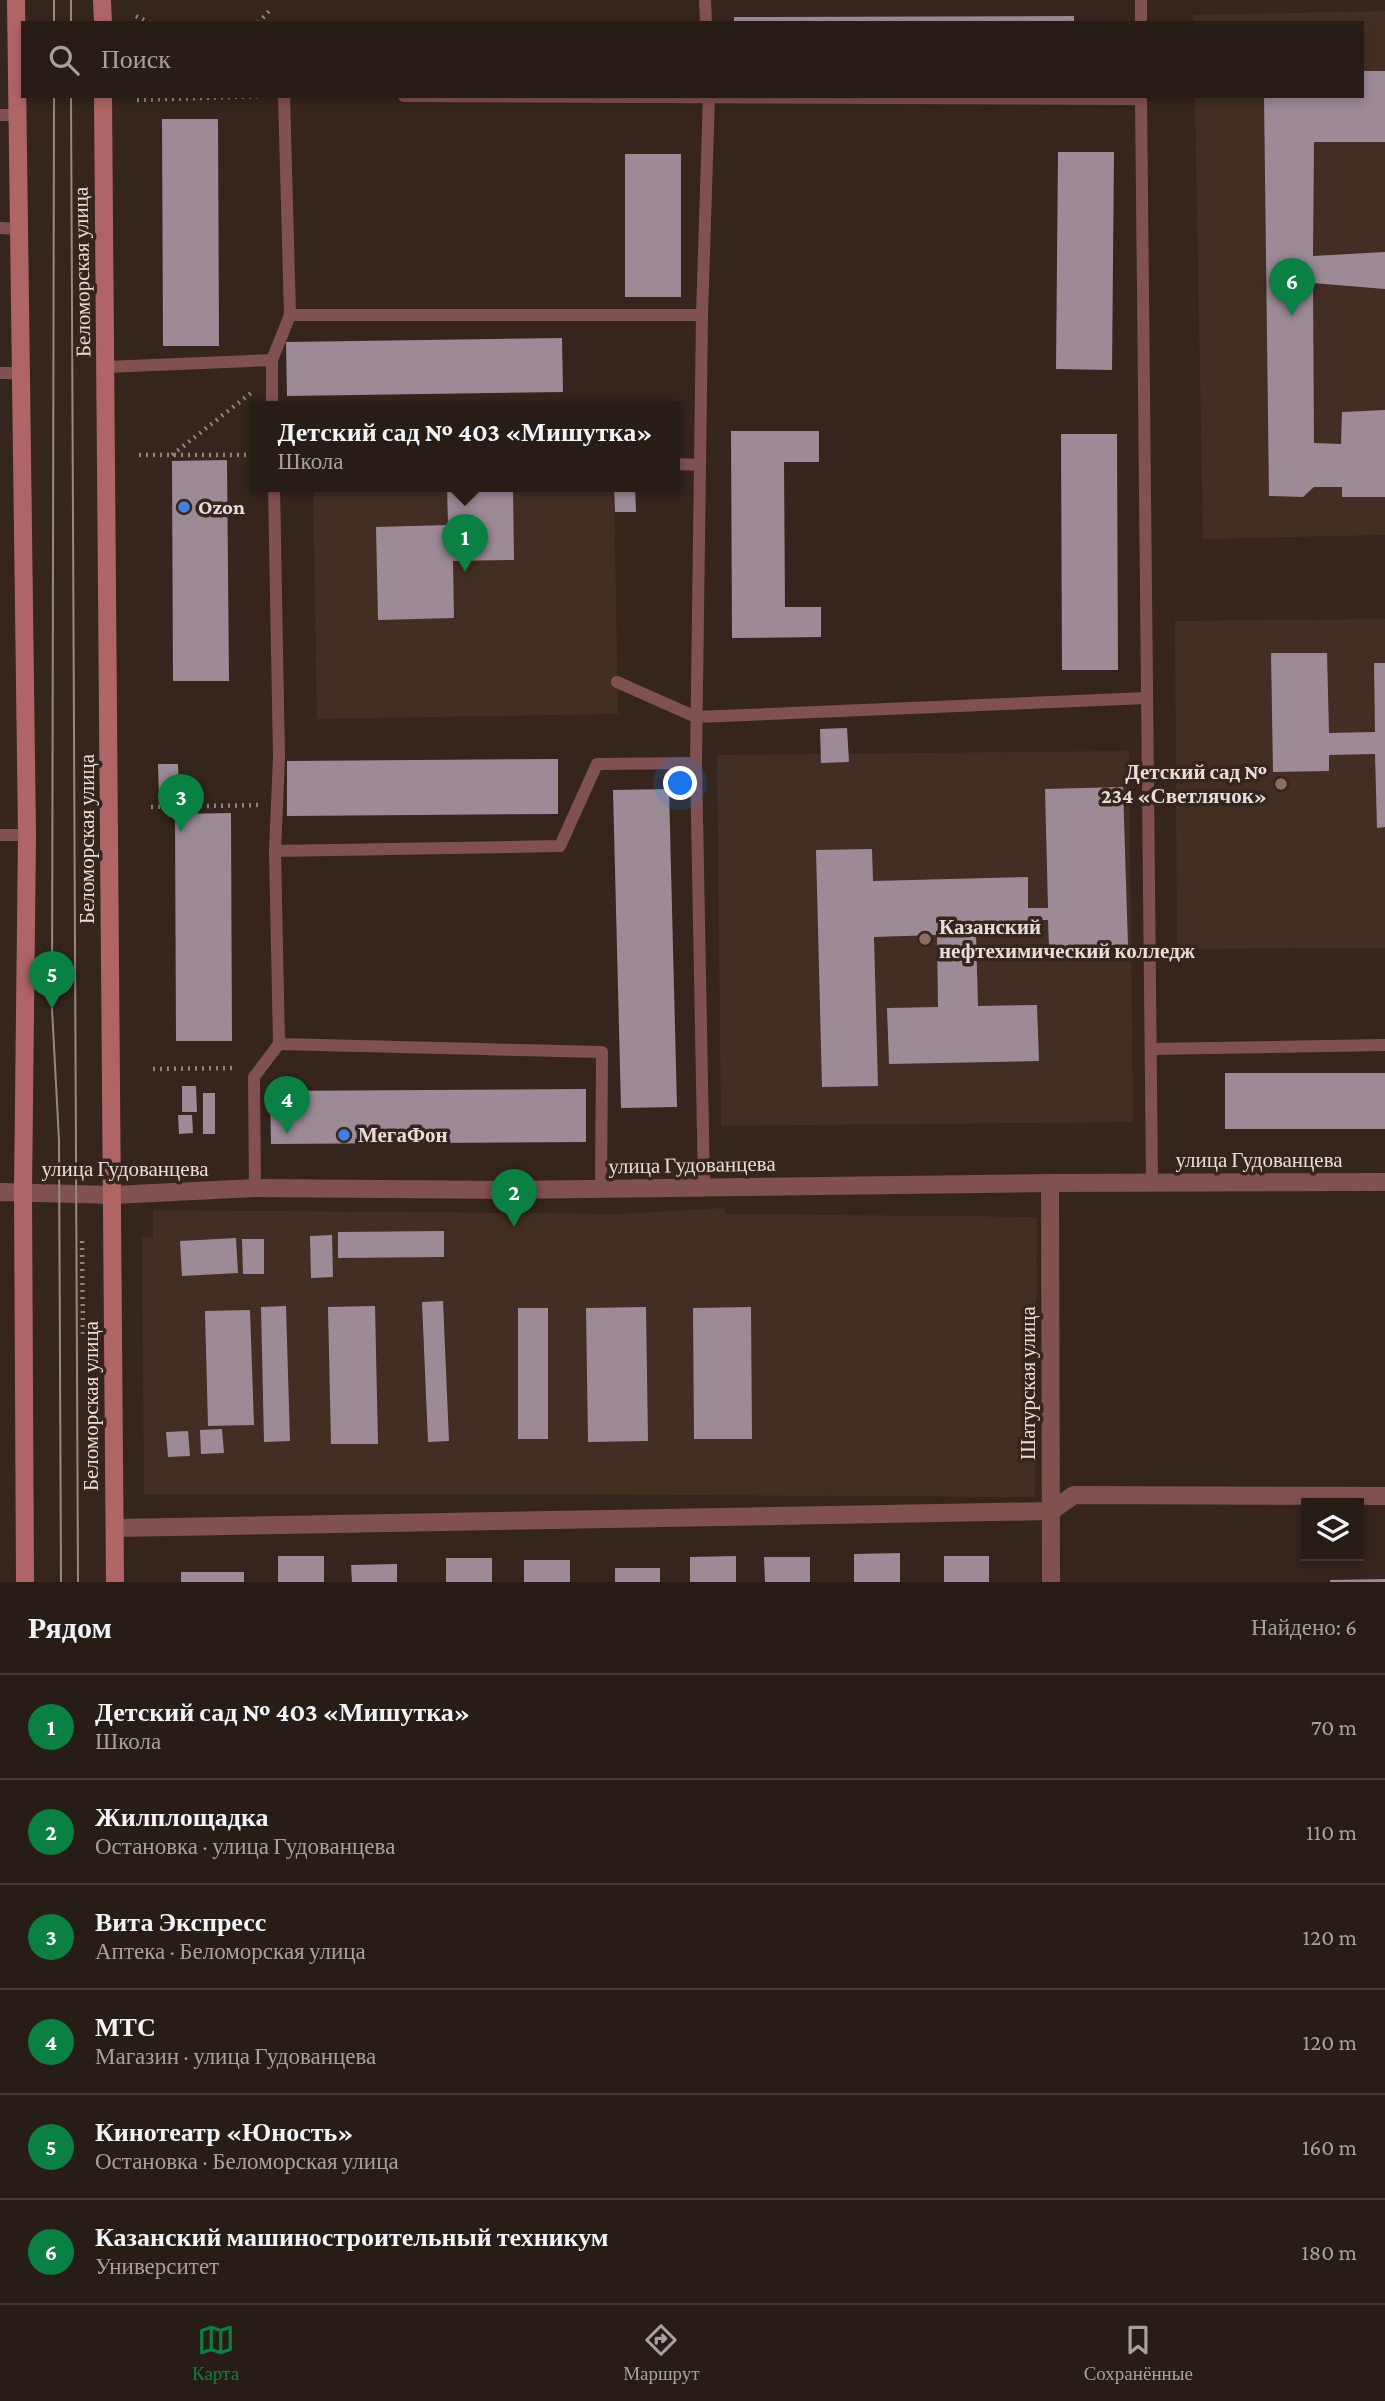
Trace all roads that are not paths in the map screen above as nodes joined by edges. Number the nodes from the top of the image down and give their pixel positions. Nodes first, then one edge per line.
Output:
1 (16, 0) edge
2 (102, 0) edge
3 (705, 0) edge
4 (1142, 0) edge
5 (103, 21) edge
6 (706, 21) edge
7 (1142, 21) edge
8 (103, 98) edge
9 (285, 98) edge
10 (709, 98) edge
11 (1142, 98) edge
12 (9, 115) edge
13 (0, 228) edge
14 (20, 229) junction
15 (290, 314) junction
16 (702, 315) junction
17 (272, 360) junction
18 (106, 367) junction
19 (0, 373) edge
20 (22, 373) junction
21 (272, 401) edge
22 (680, 464) edge
23 (700, 465) junction
24 (274, 492) edge
25 (617, 682) dead end
26 (1147, 698) junction
27 (696, 717) junction
28 (696, 763) junction
29 (0, 835) edge
30 (27, 835) junction
31 (275, 851) junction
32 (279, 1044) junction
33 (1385, 1045) edge
34 (1151, 1049) junction
35 (1385, 1182) edge
36 (1050, 1183) junction
37 (1152, 1183) junction
38 (704, 1187) junction
39 (255, 1188) junction
40 (601, 1189) junction
41 (0, 1192) edge
42 (23, 1192) junction
43 (113, 1195) junction
44 (1385, 1496) edge
45 (1051, 1511) junction
46 (115, 1528) junction
47 (25, 1582) edge
48 (115, 1582) edge
49 (1051, 1582) edge

1 - 12 main road
2 - 5 main road
3 - 6 lane
4 - 7 lane
8 - 18 main road, Беломорская улица
9 - 15 lane
10 - 16 lane
11 - 26 lane
12 - 14 main road
13 - 14 lane
14 - 20 main road
15 - 16 lane
15 - 17 lane
16 - 23 lane
17 - 18 lane
17 - 21 lane
18 - 43 main road, Беломорская улица
19 - 20 lane
20 - 30 main road
22 - 23 lane
23 - 27 lane
24 - 31 lane
25 - 27 lane
26 - 27 lane
26 - 34 lane
27 - 28 lane
28 - 31 lane
28 - 38 lane
29 - 30 lane
30 - 42 main road
31 - 32 lane
32 - 39 lane
32 - 40 lane
33 - 34 lane
34 - 37 lane
35 - 37 street, улица Гудованцева
36 - 37 street, улица Гудованцева
36 - 38 street, улица Гудованцева
36 - 45 street, Шатурская улица
38 - 40 street, улица Гудованцева
39 - 40 street, улица Гудованцева
39 - 43 street, улица Гудованцева
41 - 42 street, улица Гудованцева
42 - 43 street, улица Гудованцева
42 - 47 main road
43 - 46 main road, Беломорская улица
44 - 45 street
45 - 46 street
45 - 49 street, Шатурская улица
46 - 48 main road, Беломорская улица

